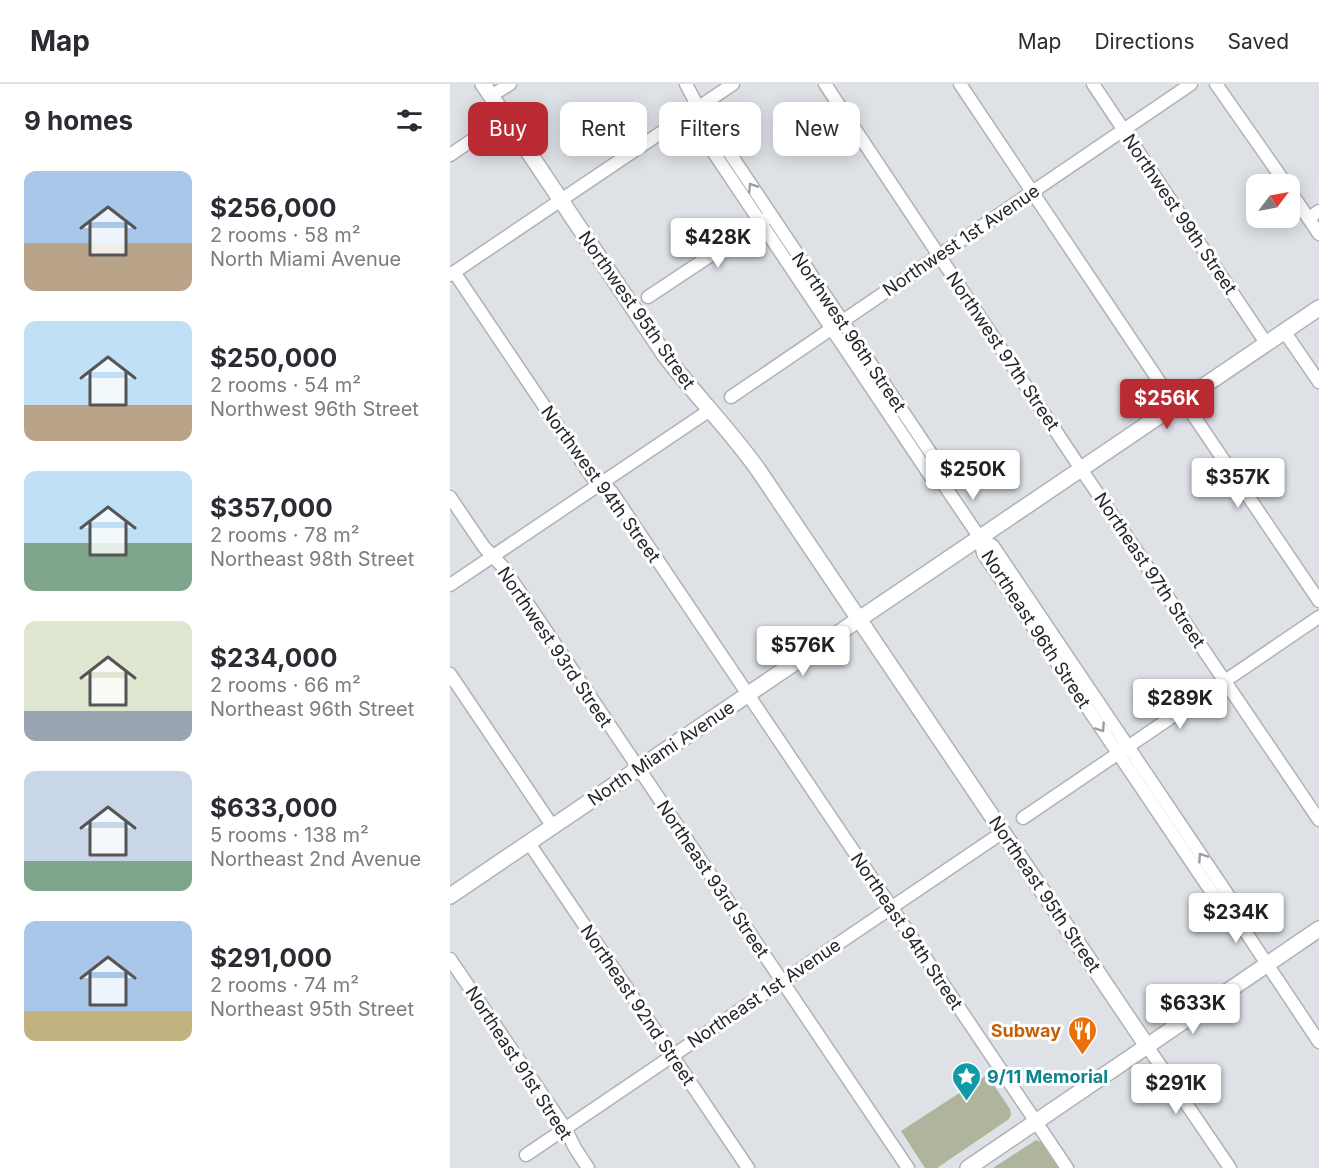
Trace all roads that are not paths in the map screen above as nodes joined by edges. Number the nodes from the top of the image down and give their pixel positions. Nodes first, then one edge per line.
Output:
1 (510, 84) edge
2 (686, 84) edge
3 (733, 84) edge
4 (825, 84) edge
5 (960, 84) edge
6 (1093, 84) edge
7 (1191, 84) edge
8 (1216, 84) edge
9 (487, 90) edge
10 (695, 102) edge
11 (706, 102) edge
12 (1124, 129) junction
13 (659, 133) edge
14 (468, 143) edge
15 (450, 155) edge
16 (1279, 174) edge
17 (1033, 191) junction
18 (560, 200) junction
19 (1300, 201) edge
20 (1314, 214) edge
21 (766, 219) junction
22 (1319, 234) edge
23 (939, 255) junction
24 (452, 274) edge
25 (648, 297) dead end
26 (1319, 308) edge
27 (837, 324) junction
28 (1284, 331) junction
29 (1266, 343) junction
30 (1319, 382) edge
31 (731, 397) dead end
32 (1179, 403) junction
33 (710, 410) junction
34 (1081, 469) junction
35 (600, 483) junction
36 (450, 497) edge
37 (980, 538) junction
38 (493, 556) junction
39 (450, 585) edge
40 (1319, 601) edge
41 (1319, 617) edge
42 (859, 619) junction
43 (450, 674) edge
44 (1226, 681) junction
45 (748, 694) junction
46 (1123, 750) junction
47 (638, 769) junction
48 (1023, 818) dead end
49 (1319, 820) edge
50 (553, 826) junction
51 (1003, 832) junction
52 (529, 843) junction
53 (450, 896) edge
54 (891, 907) junction
55 (1319, 929) edge
56 (450, 959) edge
57 (1268, 964) junction
58 (782, 980) junction
59 (1319, 1042) edge
60 (1147, 1046) junction
61 (673, 1056) junction
62 (1036, 1122) junction
63 (565, 1128) junction
64 (526, 1155) dead end
65 (588, 1168) edge
66 (748, 1168) edge
67 (908, 1168) edge
68 (968, 1168) edge
69 (1067, 1168) edge
70 (1230, 1168) edge

1 - 9 street
2 - 10 street
3 - 11 street
4 - 23 street, Northwest 97th Street
5 - 17 street
6 - 12 street, Northwest 99th Street
7 - 12 street, Northwest 1st Avenue
8 - 16 street
9 - 18 main road, Northwest 95th Street
12 - 17 street, Northwest 1st Avenue
12 - 29 street, Northwest 99th Street
13 - 18 street
14 - 15 street
17 - 23 street, Northwest 1st Avenue
17 - 32 street
18 - 24 street
18 - 33 main road, Northwest 95th Street
19 - 20 street
20 - 22 street
21 -> 21 street, Northwest 96th Street
21 - 25 street
21 - 27 street, Northwest 96th Street
23 - 27 street, Northwest 1st Avenue
23 - 34 street, Northwest 97th Street
24 - 35 street, Northwest 94th Street
26 - 28 main road, North Miami Avenue
27 - 31 street, Northwest 1st Avenue
27 - 37 street, Northwest 96th Street
28 - 29 main road, North Miami Avenue
28 - 30 street
29 - 32 main road, North Miami Avenue
32 - 34 main road, North Miami Avenue
32 - 40 street
33 - 35 street
33 - 42 main road, Northwest 95th Street
34 - 37 main road, North Miami Avenue
34 - 44 street, Northeast 97th Street
35 - 38 street
35 - 45 street, Northwest 94th Street
36 - 38 street, Northwest 93rd Street
37 - 42 main road, North Miami Avenue
37 - 46 street, Northeast 96th Street
38 - 39 street
38 - 47 street, Northwest 93rd Street
41 - 44 street
42 - 45 main road, North Miami Avenue
42 - 51 main road, Northeast 95th Street
43 - 50 street
44 - 46 street
44 - 49 street, Northeast 97th Street
45 - 47 main road, North Miami Avenue
45 - 54 street, Northeast 94th Street
46 - 48 street
46 - 57 street, Northeast 96th Street
47 - 50 main road, North Miami Avenue
47 - 58 street, Northeast 93rd Street
50 - 52 main road, North Miami Avenue
51 - 54 street, Northeast 1st Avenue
51 - 60 main road, Northeast 95th Street
52 - 53 main road, North Miami Avenue
52 - 61 street, Northeast 92nd Street
54 - 58 street, Northeast 1st Avenue
54 - 62 street, Northeast 94th Street
55 - 57 main road
56 - 63 street, Northeast 91st Street
57 - 59 street, Northeast 96th Street
57 - 60 main road
58 - 61 street, Northeast 1st Avenue
58 - 67 street, Northeast 93rd Street
60 - 62 main road
60 - 70 street, Northeast 95th Street
61 - 63 street, Northeast 1st Avenue
61 - 66 street, Northeast 92nd Street
62 - 68 main road
62 - 69 street, Northeast 94th Street
63 - 64 street, Northeast 1st Avenue
63 - 65 street, Northeast 91st Street

